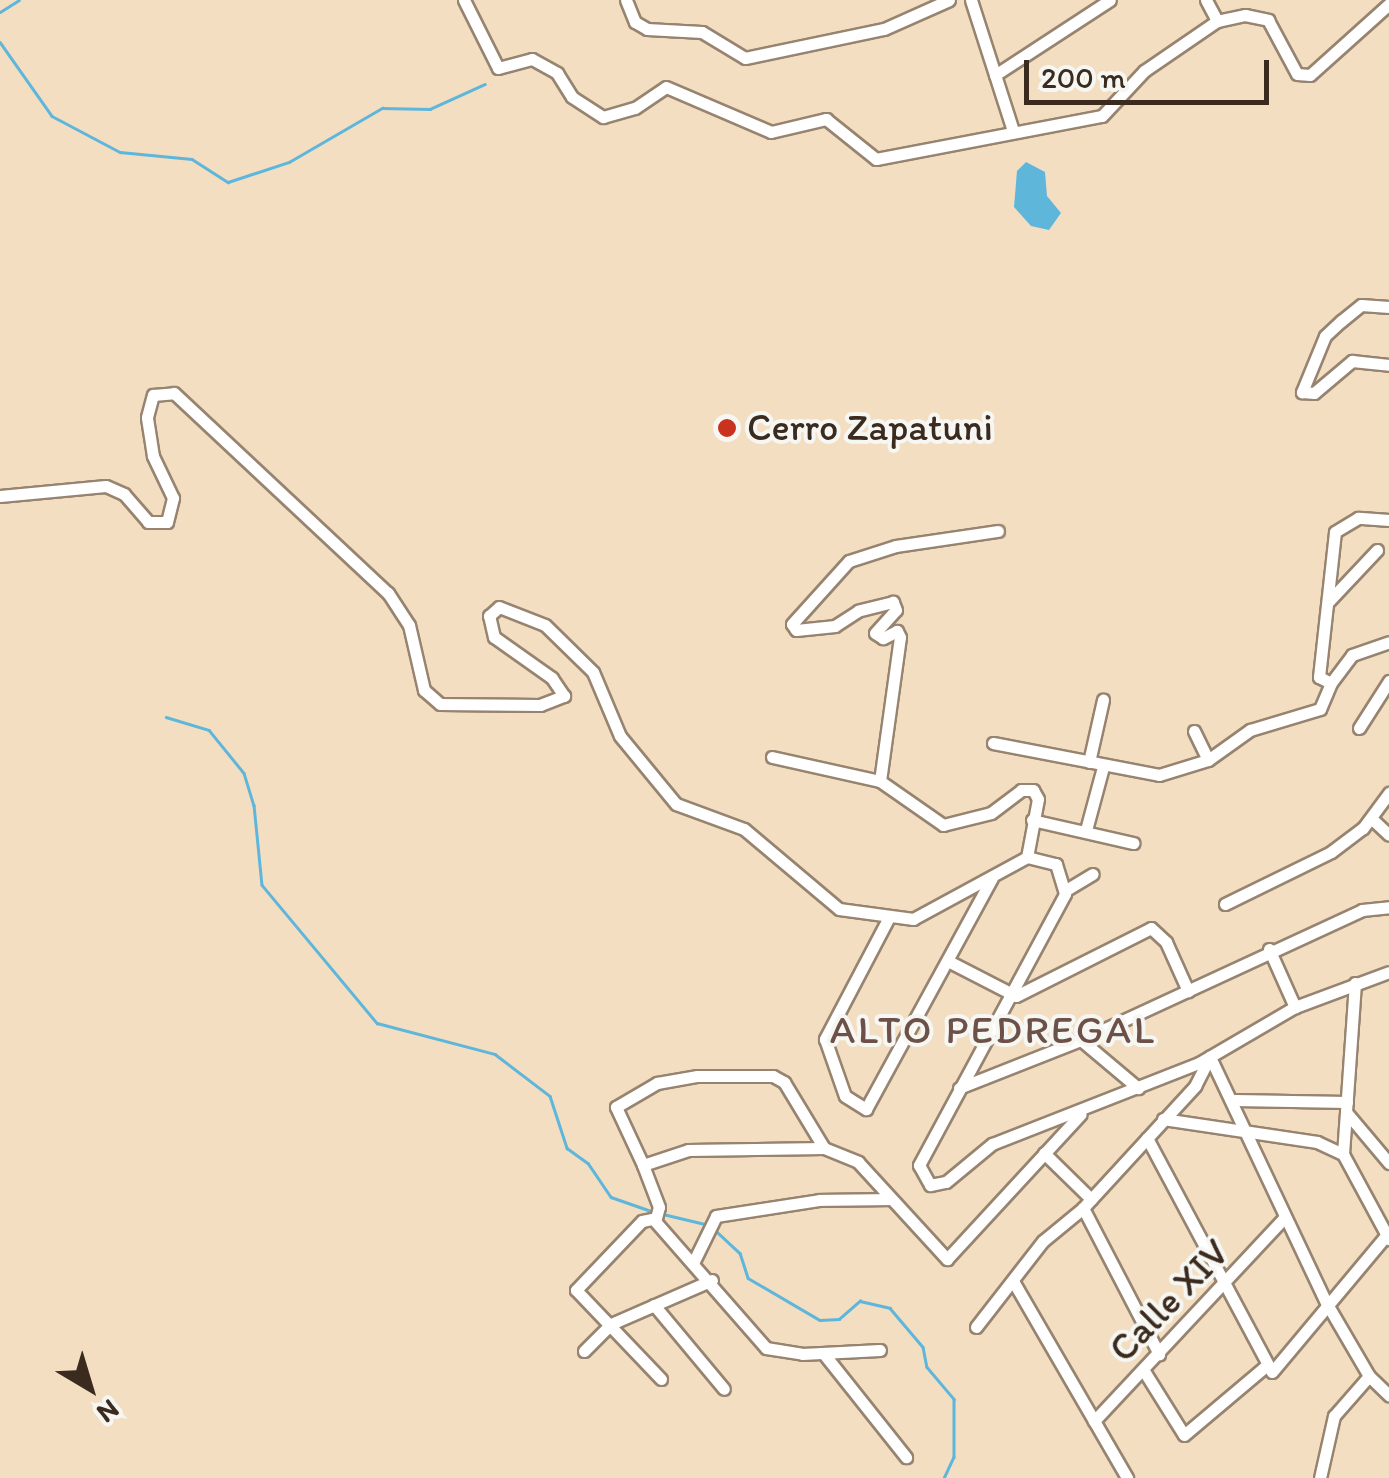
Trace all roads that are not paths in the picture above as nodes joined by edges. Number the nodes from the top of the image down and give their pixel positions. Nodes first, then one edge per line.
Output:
1 (464, 0) edge
2 (626, 0) edge
3 (949, 0) edge
4 (972, 0) edge
5 (1110, 0) edge
6 (1206, 0) edge
7 (1389, 4) edge
8 (1217, 21) junction
9 (996, 75) junction
10 (1013, 131) junction
11 (1389, 307) edge
12 (1389, 365) edge
13 (0, 496) edge
14 (1389, 520) edge
15 (998, 531) dead end
16 (1377, 550) dead end
17 (1329, 601) junction
18 (1389, 642) edge
19 (1389, 681) edge
20 (1331, 683) junction
21 (1103, 700) dead end
22 (1360, 728) dead end
23 (1194, 730) dead end
24 (993, 743) dead end
25 (772, 757) dead end
26 (1208, 760) junction
27 (1088, 762) junction
28 (1103, 767) junction
29 (880, 781) junction
30 (1389, 793) edge
31 (1372, 819) junction
32 (1032, 820) junction
33 (1086, 830) junction
34 (1389, 834) edge
35 (1133, 843) dead end
36 (1027, 857) junction
37 (1002, 868) junction
38 (1093, 874) dead end
39 (1066, 890) junction
40 (1225, 904) dead end
41 (1389, 907) edge
42 (888, 919) junction
43 (1269, 949) junction
44 (948, 962) junction
45 (1389, 972) edge
46 (1355, 982) junction
47 (1188, 991) junction
48 (1016, 996) junction
49 (1295, 1007) junction
50 (1081, 1040) junction
51 (1210, 1057) junction
52 (959, 1088) junction
53 (1138, 1088) junction
54 (1235, 1100) junction
55 (1346, 1107) junction
56 (1084, 1111) junction
57 (1163, 1119) junction
58 (1247, 1134) junction
59 (1147, 1138) junction
60 (824, 1148) junction
61 (1044, 1153) junction
62 (1343, 1154) junction
63 (1389, 1163) edge
64 (643, 1165) junction
65 (889, 1199) junction
66 (1087, 1203) junction
67 (656, 1215) junction
68 (1283, 1219) junction
69 (1388, 1235) edge
70 (694, 1261) junction
71 (712, 1280) junction
72 (1013, 1281) junction
73 (1224, 1284) junction
74 (654, 1304) junction
75 (1327, 1304) junction
76 (610, 1324) junction
77 (976, 1327) dead end
78 (880, 1350) dead end
79 (584, 1351) dead end
80 (824, 1354) junction
81 (1159, 1354) junction
82 (1269, 1369) junction
83 (1144, 1371) junction
84 (1369, 1376) junction
85 (662, 1379) dead end
86 (724, 1389) dead end
87 (1389, 1395) edge
88 (1094, 1421) junction
89 (906, 1458) dead end
90 (1127, 1478) edge
91 (1320, 1478) edge

1 - 10 street
2 - 3 street
4 - 9 street
5 - 9 street
6 - 8 street
7 - 8 street
8 - 10 street
9 - 10 street
11 - 12 street
13 - 42 street
14 - 17 street
15 - 29 street
16 - 17 street
17 - 20 street
18 - 20 street
19 - 22 street
20 - 26 street
21 - 27 street
23 - 26 street
24 - 27 street
25 - 29 street
26 - 28 street
27 - 28 street
28 - 33 street
29 - 32 street
30 - 31 street
31 - 34 street
31 - 40 street
32 - 33 street
32 - 36 street
33 - 35 street
36 - 37 street
36 - 39 street
37 - 42 street
37 - 44 street
38 - 39 street
39 - 48 street
41 - 43 street
42 - 44 street
43 - 47 street
43 - 49 street
44 - 48 street
45 - 46 street
46 - 49 street
46 - 55 street
47 - 48 street
47 - 50 street
48 - 52 street
49 - 51 street
50 - 52 street
50 - 53 street
51 - 53 street
51 - 54 street
51 - 57 street
52 - 56 street
53 - 56 street
54 - 55 street
54 - 58 street
55 - 62 street
55 - 63 street
56 - 61 street
57 - 58 street
57 - 59 street
58 - 62 street
58 - 68 street
59 - 66 street
59 - 73 street
60 - 64 street
60 - 64 street
60 - 65 street
61 - 65 street
61 - 66 street
62 - 69 street
64 - 67 street
65 - 70 street
66 - 72 street
66 - 81 street
67 - 70 street
67 - 76 street
68 - 73 street, Calle XIV
68 - 75 street
69 - 75 street
70 - 71 street
71 - 74 street
71 - 80 street
72 - 77 street
72 - 88 street
73 - 81 street, Calle XIV
73 - 82 street
74 - 76 street
74 - 86 street
75 - 82 street
75 - 84 street
76 - 79 street
76 - 85 street
78 - 80 street
80 - 89 street
81 - 83 street, Calle XIV
82 - 83 street
83 - 88 street, Calle XIV
84 - 87 street
84 - 91 street
88 - 90 street

